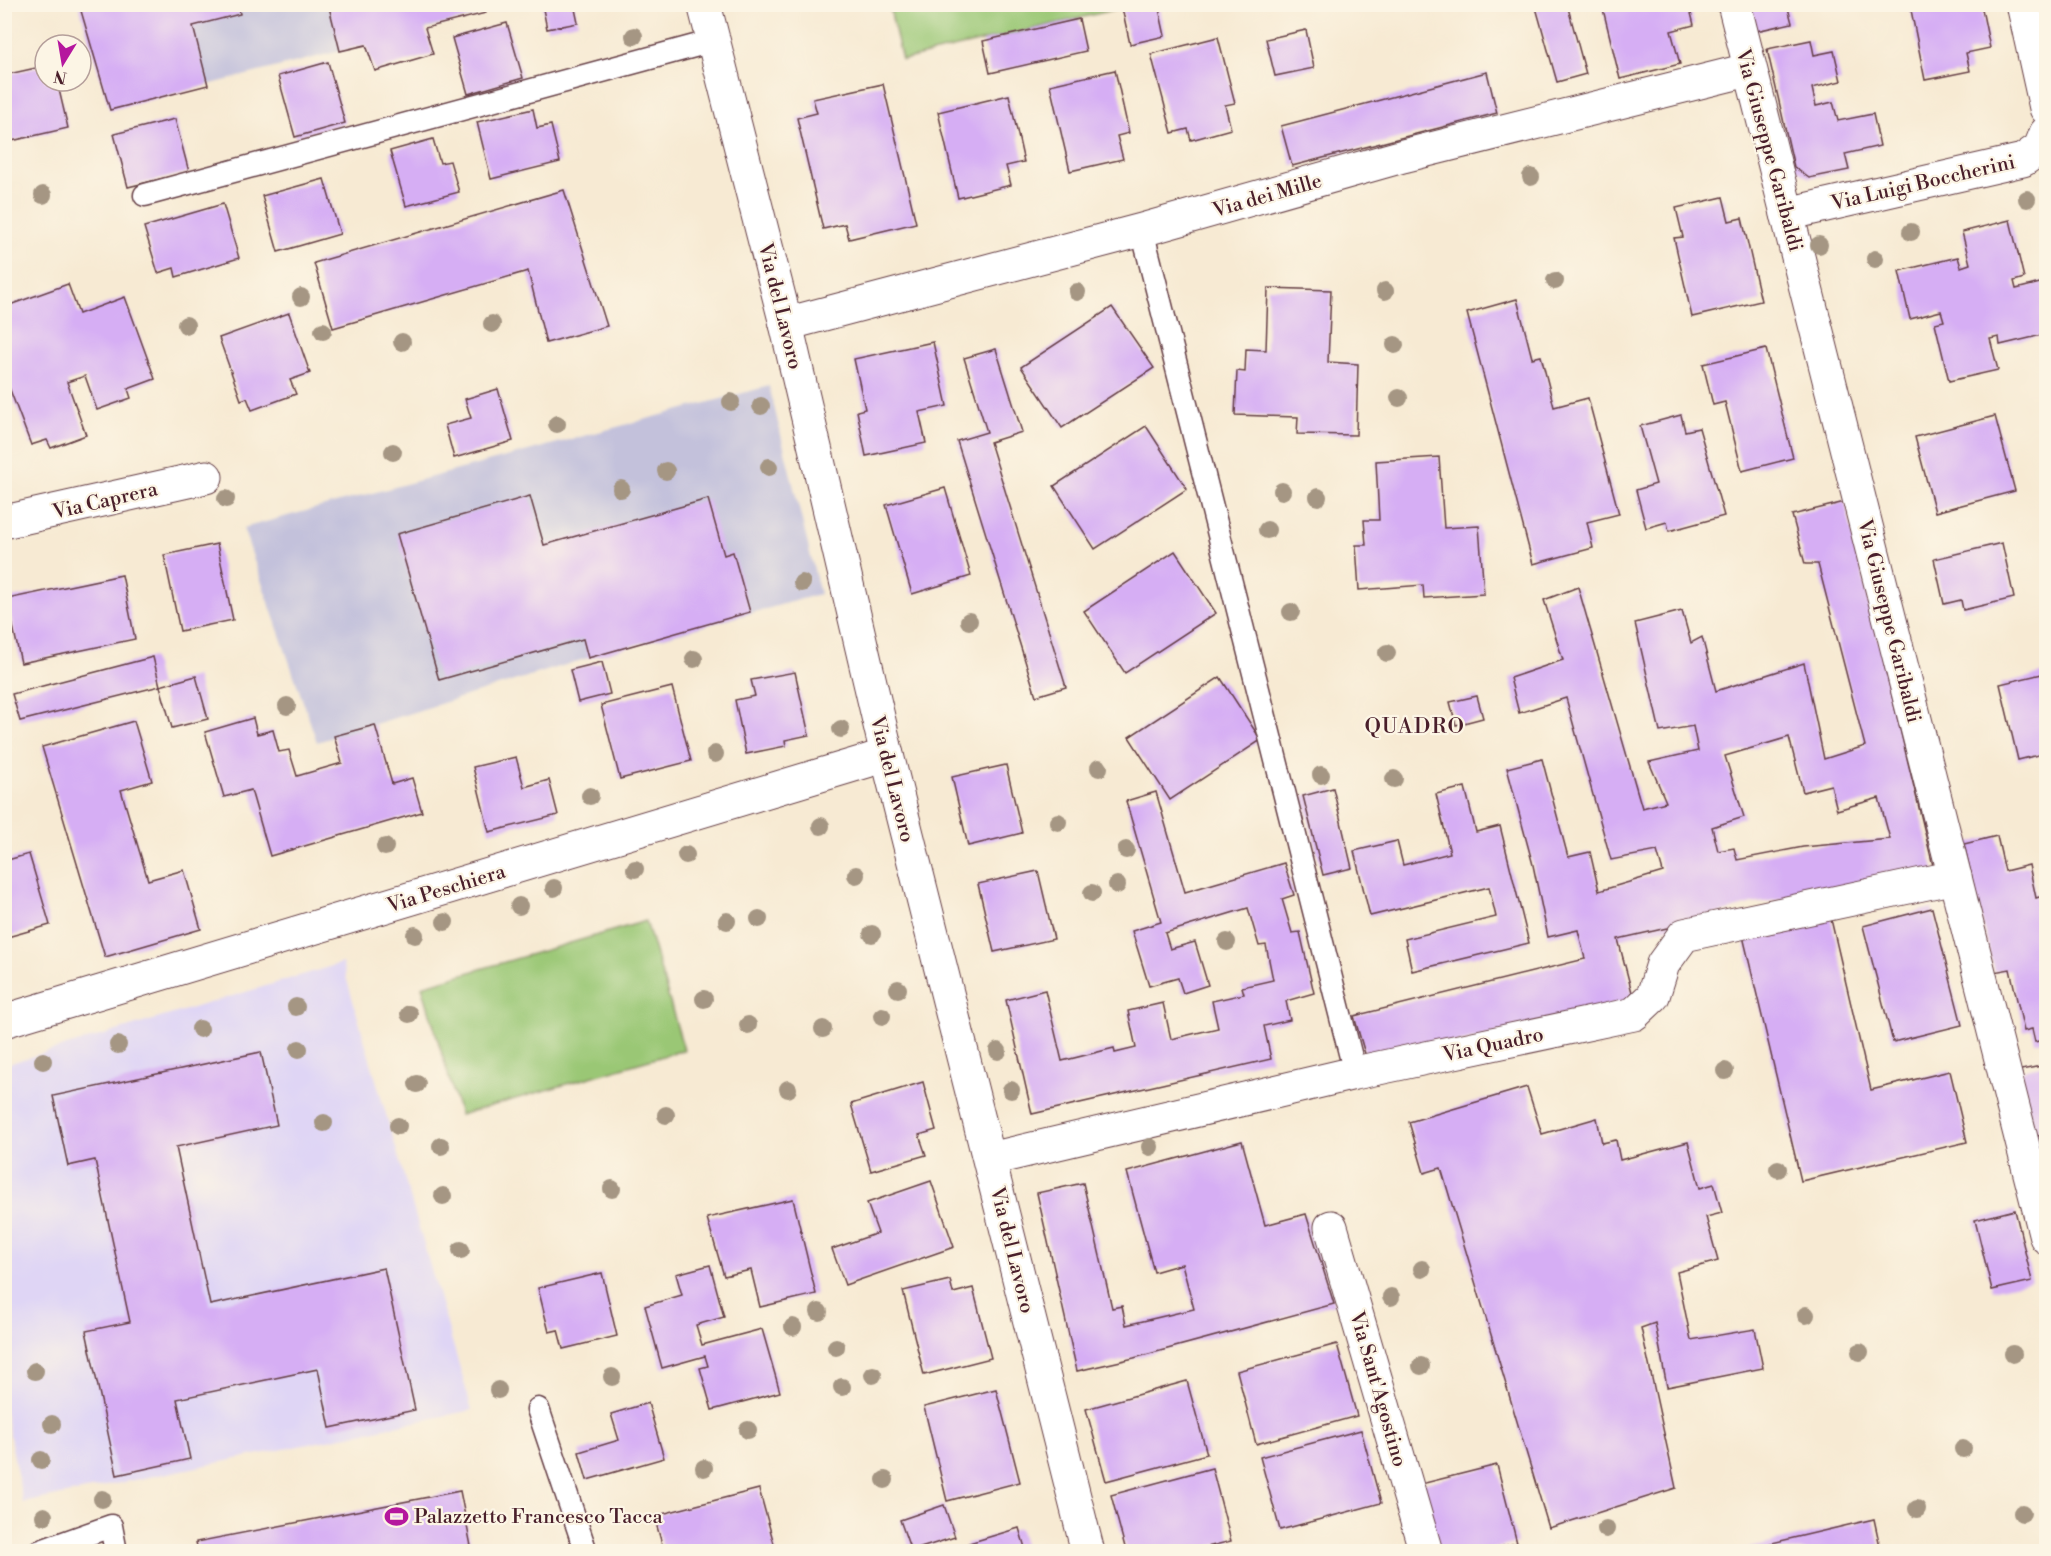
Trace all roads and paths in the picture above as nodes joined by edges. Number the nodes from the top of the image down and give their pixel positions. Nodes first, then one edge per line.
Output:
1 (704, 4) edge
2 (1734, 4) edge
3 (2023, 4) edge
4 (713, 40) junction
5 (1748, 70) junction
6 (2046, 108) edge
7 (2046, 133) edge
8 (145, 195) dead end
9 (1787, 214) junction
10 (1142, 230) junction
11 (786, 324) junction
12 (206, 477) dead end
13 (4, 522) edge
14 (887, 755) junction
15 (1954, 877) junction
16 (4, 1021) edge
17 (1355, 1073) junction
18 (990, 1158) junction
19 (1331, 1227) dead end
20 (2046, 1237) edge
21 (538, 1409) dead end
22 (38, 1551) edge
23 (116, 1551) edge
24 (586, 1551) edge
25 (1088, 1551) edge
26 (1426, 1551) edge

1 - 4 street, Via del Lavoro
2 - 5 street, Via Giuseppe Garibaldi
3 - 6 street
4 - 8 lane
4 - 11 street, Via del Lavoro
5 - 9 street, Via Giuseppe Garibaldi
5 - 10 street, Via dei Mille
7 - 9 street, Via Luigi Boccherini
9 - 15 street, Via Giuseppe Garibaldi
10 - 11 street, Via dei Mille
10 - 17 lane
11 - 14 street, Via del Lavoro
12 - 13 street, Via Caprera
14 - 16 street, Via Peschiera
14 - 18 street, Via del Lavoro
15 - 17 street, Via Quadro
15 - 20 street, Via Giuseppe Garibaldi
17 - 18 street, Via Quadro
18 - 25 street, Via del Lavoro
19 - 26 street, Via Sant'Agostino
21 - 24 lane
22 - 23 lane

